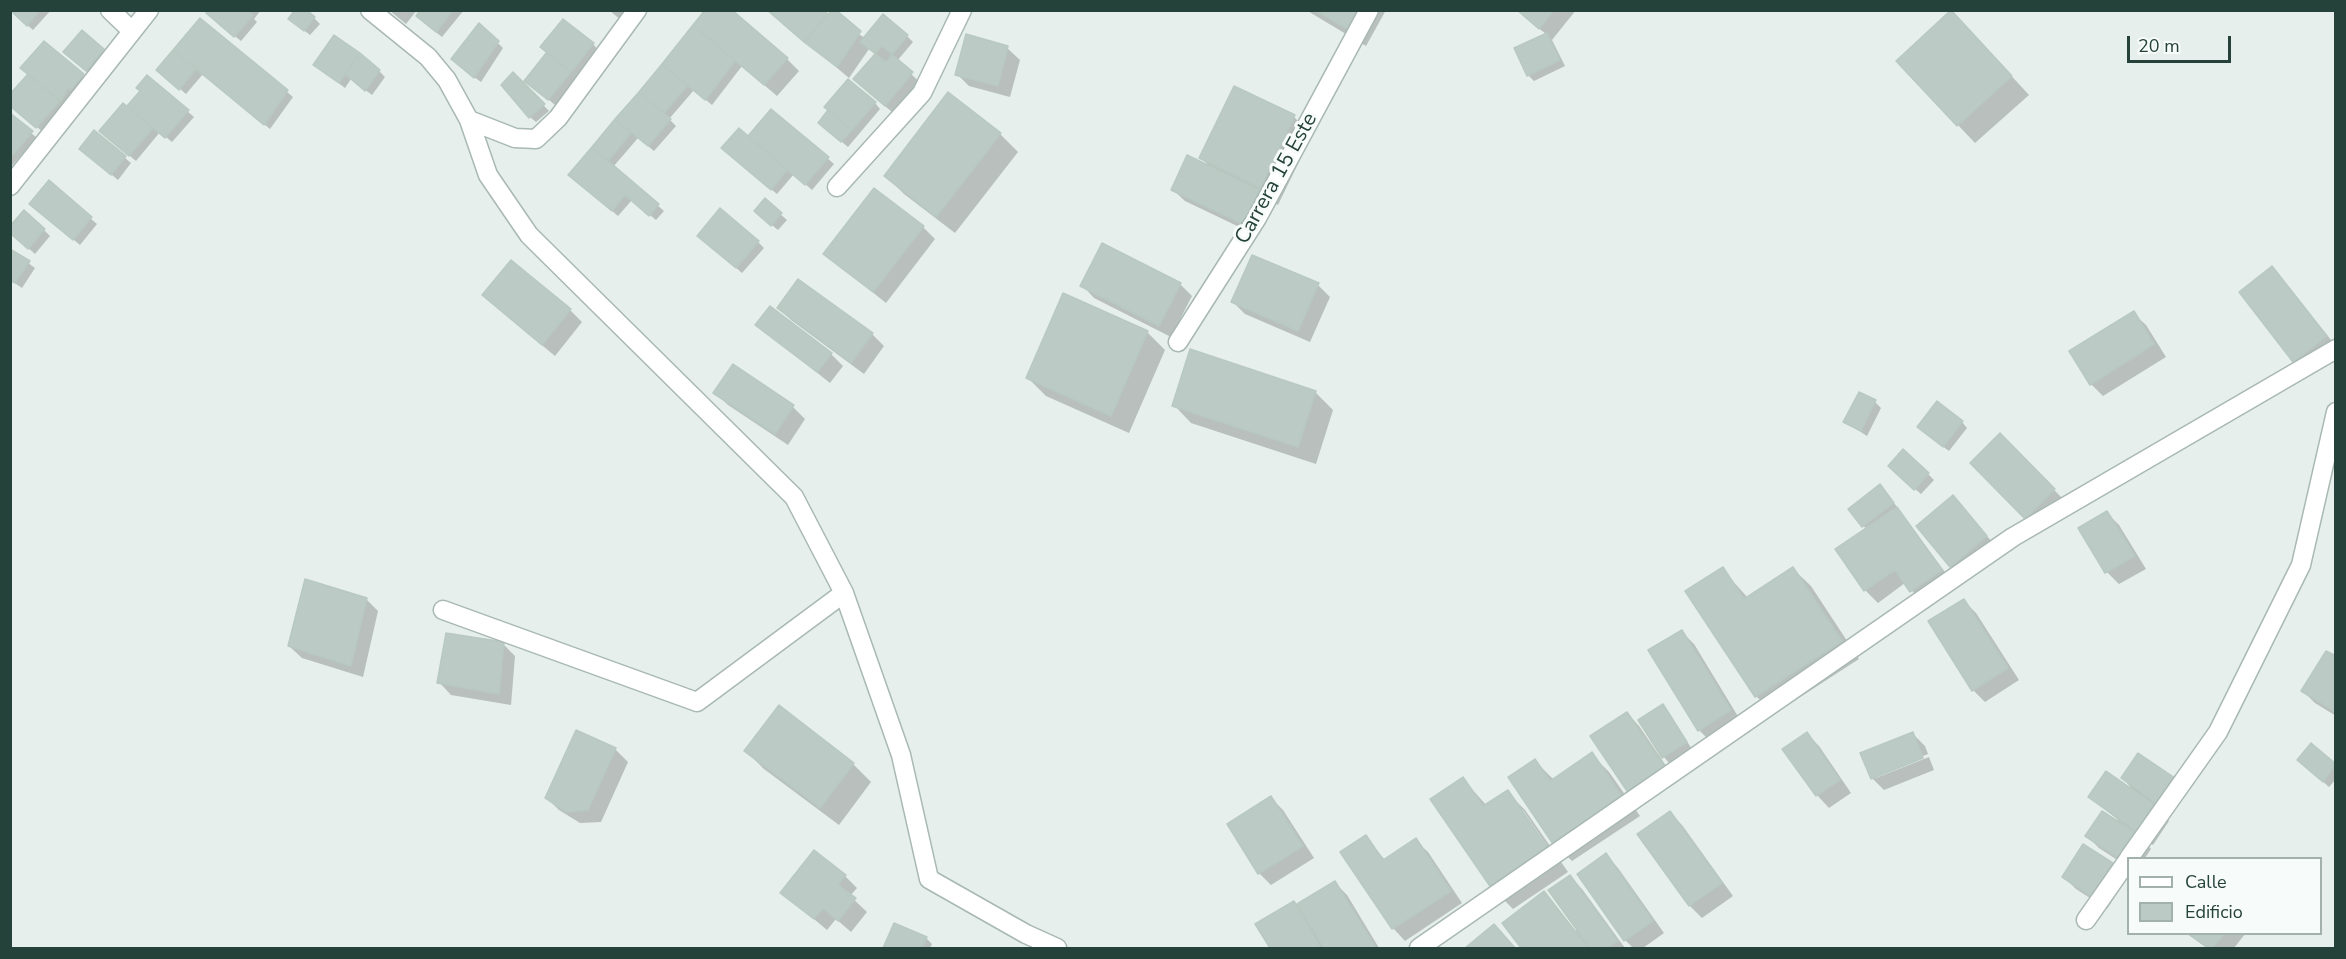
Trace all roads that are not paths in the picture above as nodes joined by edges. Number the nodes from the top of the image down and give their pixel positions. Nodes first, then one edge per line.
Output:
1 (110, 10) edge
2 (149, 10) edge
3 (370, 10) edge
4 (637, 10) edge
5 (962, 10) edge
6 (1369, 10) edge
7 (132, 31) junction
8 (469, 120) junction
9 (10, 186) edge
10 (837, 187) dead end
11 (1178, 342) dead end
12 (2336, 349) edge
13 (2336, 412) edge
14 (844, 593) junction
15 (443, 610) dead end
16 (2130, 857) edge
17 (2127, 862) edge
18 (2086, 920) dead end
19 (1057, 948) edge
20 (1419, 948) edge

1 - 7 street
2 - 7 street
3 - 8 street
4 - 8 street
5 - 10 street
6 - 11 street, Carrera 15 Este
7 - 9 street
8 - 14 street
12 - 20 street
13 - 16 street
14 - 15 street
14 - 19 street
17 - 18 street

